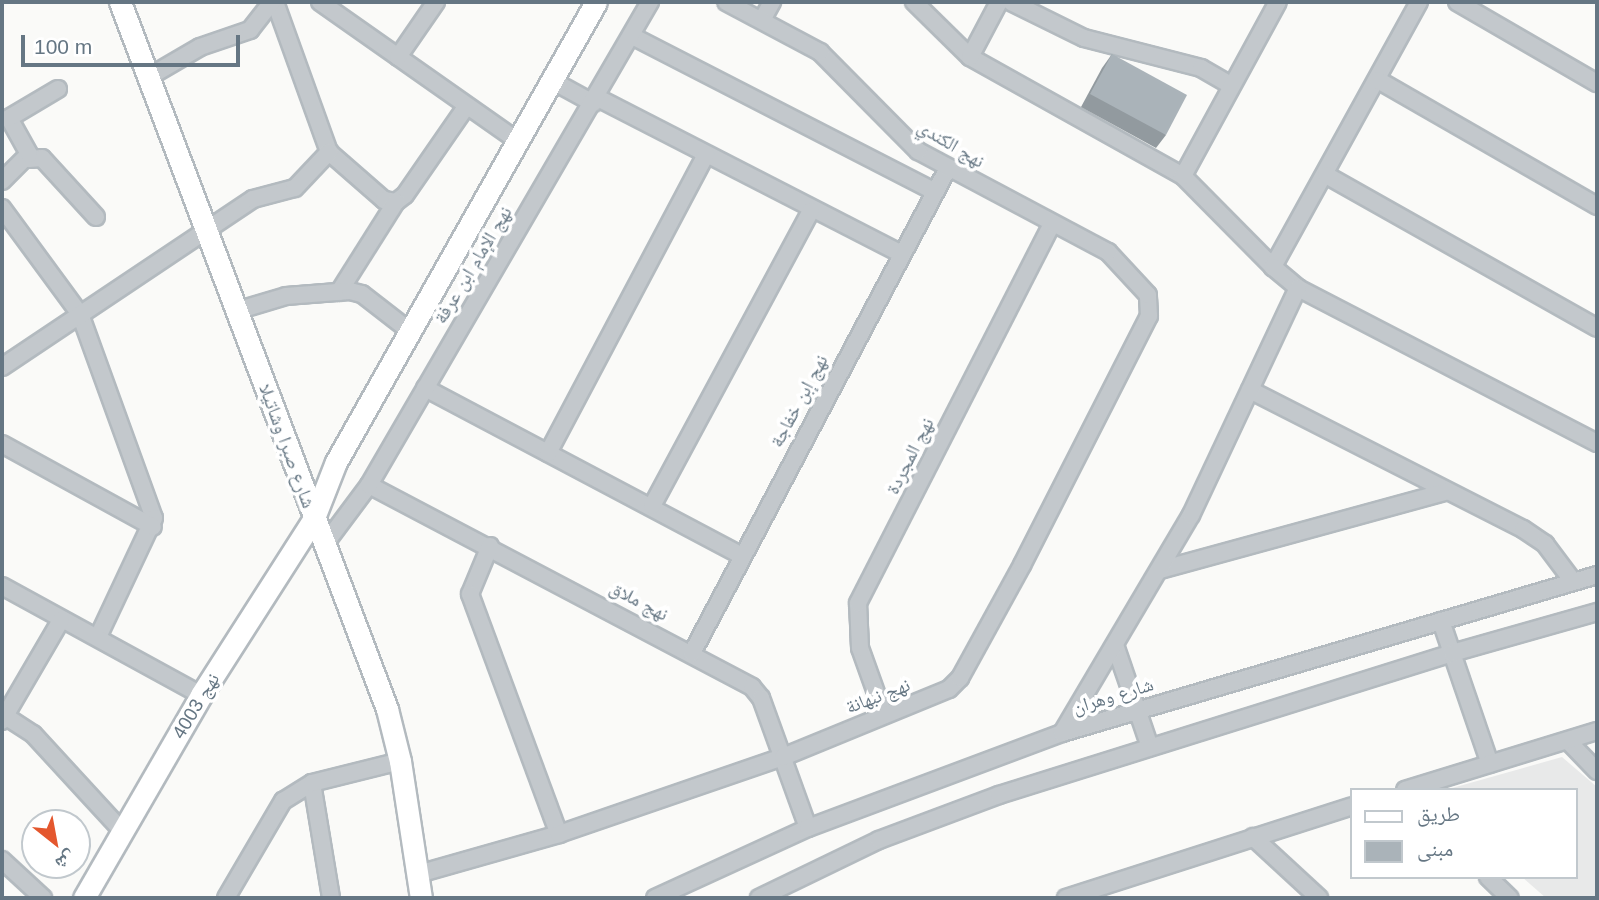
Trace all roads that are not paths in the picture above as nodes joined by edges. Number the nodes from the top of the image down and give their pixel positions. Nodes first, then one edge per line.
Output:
1 (120, 2) edge
2 (274, 2) edge
3 (320, 2) edge
4 (436, 2) edge
5 (596, 2) edge
6 (650, 2) edge
7 (726, 2) edge
8 (772, 2) edge
9 (914, 2) edge
10 (999, 2) edge
11 (1011, 2) edge
12 (1419, 2) edge
13 (1457, 2) edge
14 (1274, 3) edge
15 (762, 20) junction
16 (632, 36) junction
17 (398, 57) junction
18 (970, 57) junction
19 (147, 78) junction
20 (1378, 80) junction
21 (553, 81) junction
22 (1597, 83) edge
23 (1231, 85) junction
24 (58, 89) dead end
25 (595, 100) junction
26 (466, 107) junction
27 (519, 142) junction
28 (329, 152) junction
29 (706, 155) junction
30 (29, 159) junction
31 (947, 170) junction
32 (1325, 175) junction
33 (1183, 176) junction
34 (2, 181) edge
35 (935, 192) junction
36 (396, 202) junction
37 (1597, 206) edge
38 (2, 208) edge
39 (811, 211) junction
40 (96, 217) dead end
41 (1052, 224) junction
42 (207, 229) junction
43 (900, 253) junction
44 (1273, 267) junction
45 (1298, 288) junction
46 (339, 292) junction
47 (236, 311) junction
48 (80, 314) junction
49 (1149, 316) joint
50 (1597, 328) edge
51 (411, 332) junction
52 (2, 367) edge
53 (425, 388) junction
54 (1250, 390) junction
55 (1597, 443) edge
56 (2, 444) edge
57 (548, 453) junction
58 (369, 485) junction
59 (1446, 492) junction
60 (652, 506) junction
61 (314, 518) junction
62 (153, 527) junction
63 (325, 544) junction
64 (490, 546) junction
65 (742, 555) junction
66 (1160, 570) junction
67 (1597, 575) edge
68 (1572, 580) junction
69 (2, 586) edge
70 (1597, 612) edge
71 (61, 620) junction
72 (1441, 621) junction
73 (98, 638) junction
74 (1115, 645) junction
75 (692, 653) junction
76 (1451, 653) junction
77 (201, 695) junction
78 (1136, 711) junction
79 (884, 715) junction
80 (3, 717) edge
81 (1597, 732) edge
82 (1062, 733) junction
83 (1568, 741) junction
84 (1150, 747) junction
85 (783, 757) junction
86 (400, 761) junction
87 (1490, 764) junction
88 (1597, 771) edge
89 (312, 783) junction
90 (1412, 788) edge
91 (1350, 807) edge
92 (808, 828) junction
93 (123, 832) junction
94 (559, 834) junction
95 (1253, 837) junction
96 (2, 860) edge
97 (418, 874) junction
98 (1490, 879) edge
99 (1096, 894) edge
100 (43, 898) edge
101 (84, 898) edge
102 (226, 898) edge
103 (331, 898) edge
104 (421, 898) edge
105 (655, 898) edge
106 (760, 898) edge
107 (1066, 898) edge
108 (1319, 898) edge
109 (1510, 898) edge

1 - 19 street, شارع صبرا وشاتيلا
2 - 19 street
2 - 28 street
3 - 17 street
4 - 17 street
5 - 21 street, نهج 4003
6 - 16 street, نهج الإمام ابن عرفة
7 - 15 street, نهج الكندي
8 - 15 street
9 - 18 street
10 - 18 street
11 - 23 street
12 - 20 street
13 - 22 street
14 - 23 street
15 - 31 street, نهج الكندي
16 - 25 street, نهج الإمام ابن عرفة
16 - 35 street
17 - 26 street
18 - 33 street
19 - 42 street, شارع صبرا وشاتيلا
20 - 32 street
20 - 37 street
21 - 25 street
21 - 27 street, نهج 4003
23 - 33 street
24 - 30 street
25 - 29 street
25 - 53 street, نهج الإمام ابن عرفة
26 - 27 street
26 - 36 street
27 - 51 street, نهج 4003
28 - 36 street
28 - 42 street
29 - 39 street
29 - 57 street
30 - 34 street
30 - 40 street
31 - 35 street, نهج إبن خفاجة
31 - 41 street, نهج الكندي
32 - 44 street
32 - 50 street
33 - 44 street
35 - 43 street, نهج إبن خفاجة
36 - 46 street
38 - 48 street
39 - 43 street
39 - 60 street
41 - 49 street, نهج الكندي
41 - 79 street, نهج المجردة
42 - 47 street, شارع صبرا وشاتيلا
42 - 48 street
43 - 65 street, نهج إبن خفاجة
44 - 45 street
45 - 54 street
45 - 55 street
46 - 47 street
46 - 51 street
47 - 61 street, شارع صبرا وشاتيلا
48 - 52 street
48 - 62 street
49 - 79 street, نهج نبهانة
51 - 61 street, نهج 4003
53 - 57 street
53 - 58 street, نهج الإمام ابن عرفة
54 - 59 street
54 - 66 street
56 - 62 street
57 - 60 street
58 - 63 street, نهج الإمام ابن عرفة
58 - 64 street, نهج ملاق
59 - 66 street
59 - 68 street
60 - 65 street
61 - 63 street, شارع صبرا وشاتيلا
61 - 77 street, نهج 4003
62 - 73 street
63 - 86 street, شارع صبرا وشاتيلا
64 - 75 street, نهج ملاق
64 - 94 street
65 - 75 street, نهج إبن خفاجة
66 - 74 street
67 - 68 street, شارع وهران
68 - 72 street, شارع وهران
69 - 71 street
70 - 76 street
71 - 73 street
71 - 80 street
72 - 76 street
72 - 78 street, شارع وهران
73 - 77 street
74 - 78 street
74 - 82 street
75 - 85 street, نهج ملاق
76 - 84 street
76 - 87 street
77 - 93 street, نهج 4003
78 - 82 street, شارع وهران
78 - 84 street
79 - 85 street, نهج نبهانة
80 - 93 street
81 - 83 street
82 - 92 street, شارع وهران
83 - 87 street
83 - 88 street
84 - 106 street
85 - 92 street, نهج ملاق
85 - 94 street, نهج نبهانة
86 - 89 street
86 - 97 street, شارع صبرا وشاتيلا
87 - 90 street
89 - 102 street
89 - 103 street
91 - 95 street
92 - 105 street, شارع وهران
93 - 101 street, نهج 4003
94 - 97 street, نهج نبهانة
95 - 99 street
95 - 108 street
96 - 100 street
97 - 104 street, شارع صبرا وشاتيلا
98 - 109 street
99 - 107 street

